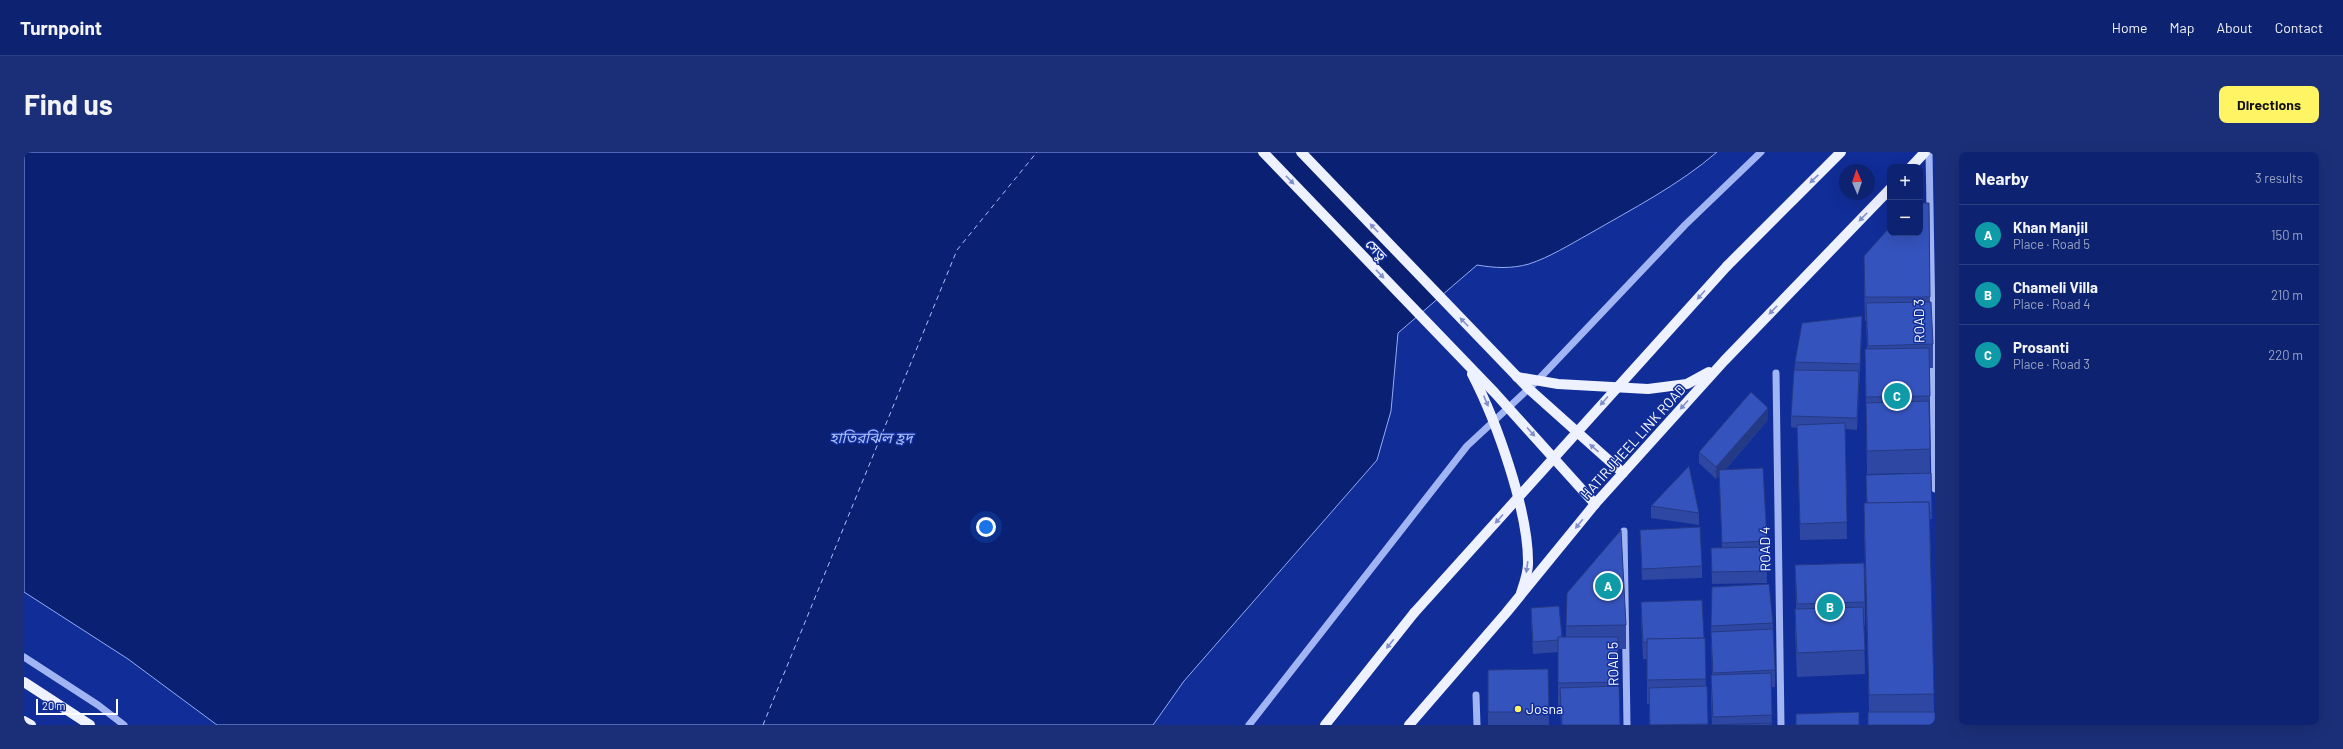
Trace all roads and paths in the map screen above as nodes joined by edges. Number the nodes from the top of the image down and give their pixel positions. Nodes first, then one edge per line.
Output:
1 (1263, 152) edge
2 (1301, 152) edge
3 (1761, 152) edge
4 (1842, 152) edge
5 (1926, 152) edge
6 (1929, 152) edge
7 (1914, 164) edge
8 (1887, 192) edge
9 (1724, 361) junction
10 (1469, 366) junction
11 (1776, 373) dead end
12 (1517, 377) junction
13 (1537, 381) junction
14 (1529, 389) junction
15 (1509, 407) junction
16 (1493, 422) junction
17 (1623, 473) junction
18 (1935, 489) edge
19 (1595, 504) junction
20 (1624, 531) dead end
21 (1520, 596) junction
22 (24, 657) edge
23 (24, 682) edge
24 (1476, 695) dead end
25 (24, 721) edge
26 (31, 725) edge
27 (90, 725) edge
28 (124, 725) edge
29 (1249, 725) edge
30 (1325, 725) edge
31 (1409, 725) edge
32 (1477, 725) edge
33 (1627, 725) edge
34 (1781, 725) edge

1 -> 10 main road, সেতু
12 -> 2 main road
3 - 13 street
4 -> 30 main road, bridge
5 - 7 main road
6 - 18 street, ROAD 3
8 -> 9 main road, HATIRJHEEL LINK ROAD
9 - 13 main road
9 -> 17 main road, HATIRJHEEL LINK ROAD
10 - 15 main road, সেতু
10 -> 16 main road
11 - 34 street, ROAD 4
12 - 13 main road
12 - 14 main road
13 - 14 street
14 - 15 street
17 -> 14 main road
15 - 16 street
15 -> 19 main road, সেতু
16 -> 21 main road
16 - 29 street
17 - 19 main road, HATIRJHEEL LINK ROAD
19 -> 21 main road, HATIRJHEEL LINK ROAD
20 - 33 street, ROAD 5
21 - 31 main road, HATIRJHEEL LINK ROAD
22 - 28 street
23 - 27 main road
24 - 32 street
25 - 26 main road

